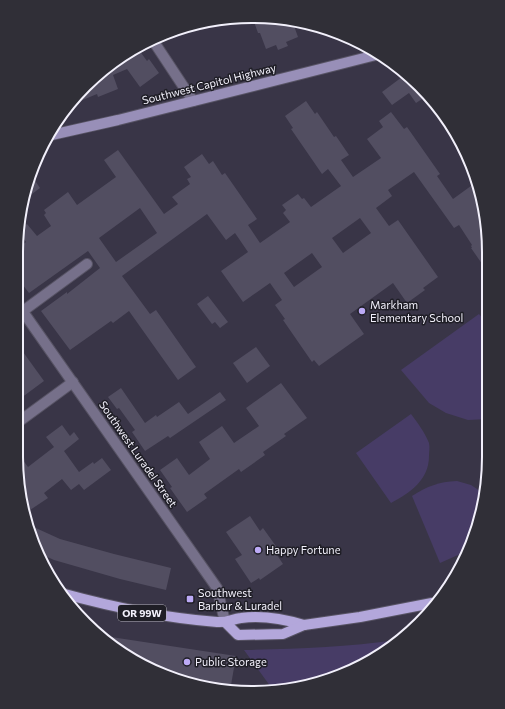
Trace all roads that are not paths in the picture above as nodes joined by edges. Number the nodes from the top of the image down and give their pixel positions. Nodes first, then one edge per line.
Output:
1 (156, 45) edge
2 (371, 56) edge
3 (193, 101) junction
4 (57, 134) edge
5 (87, 264) dead end
6 (23, 307) edge
7 (23, 311) edge
8 (73, 382) junction
9 (23, 419) edge
10 (70, 596) edge
11 (429, 604) edge
12 (225, 622) junction
13 (304, 625) junction

1 - 3 street
2 - 3 main road, Southwest Capitol Highway
3 - 4 main road, Southwest Capitol Highway
5 - 6 street
7 - 8 street, Southwest Luradel Street
8 - 9 street
8 - 12 street, Southwest Luradel Street
10 - 12 main road, OR 99W
11 - 13 main road, OR 99W
12 - 13 main road, OR 99W
12 - 13 main road, OR 99W

